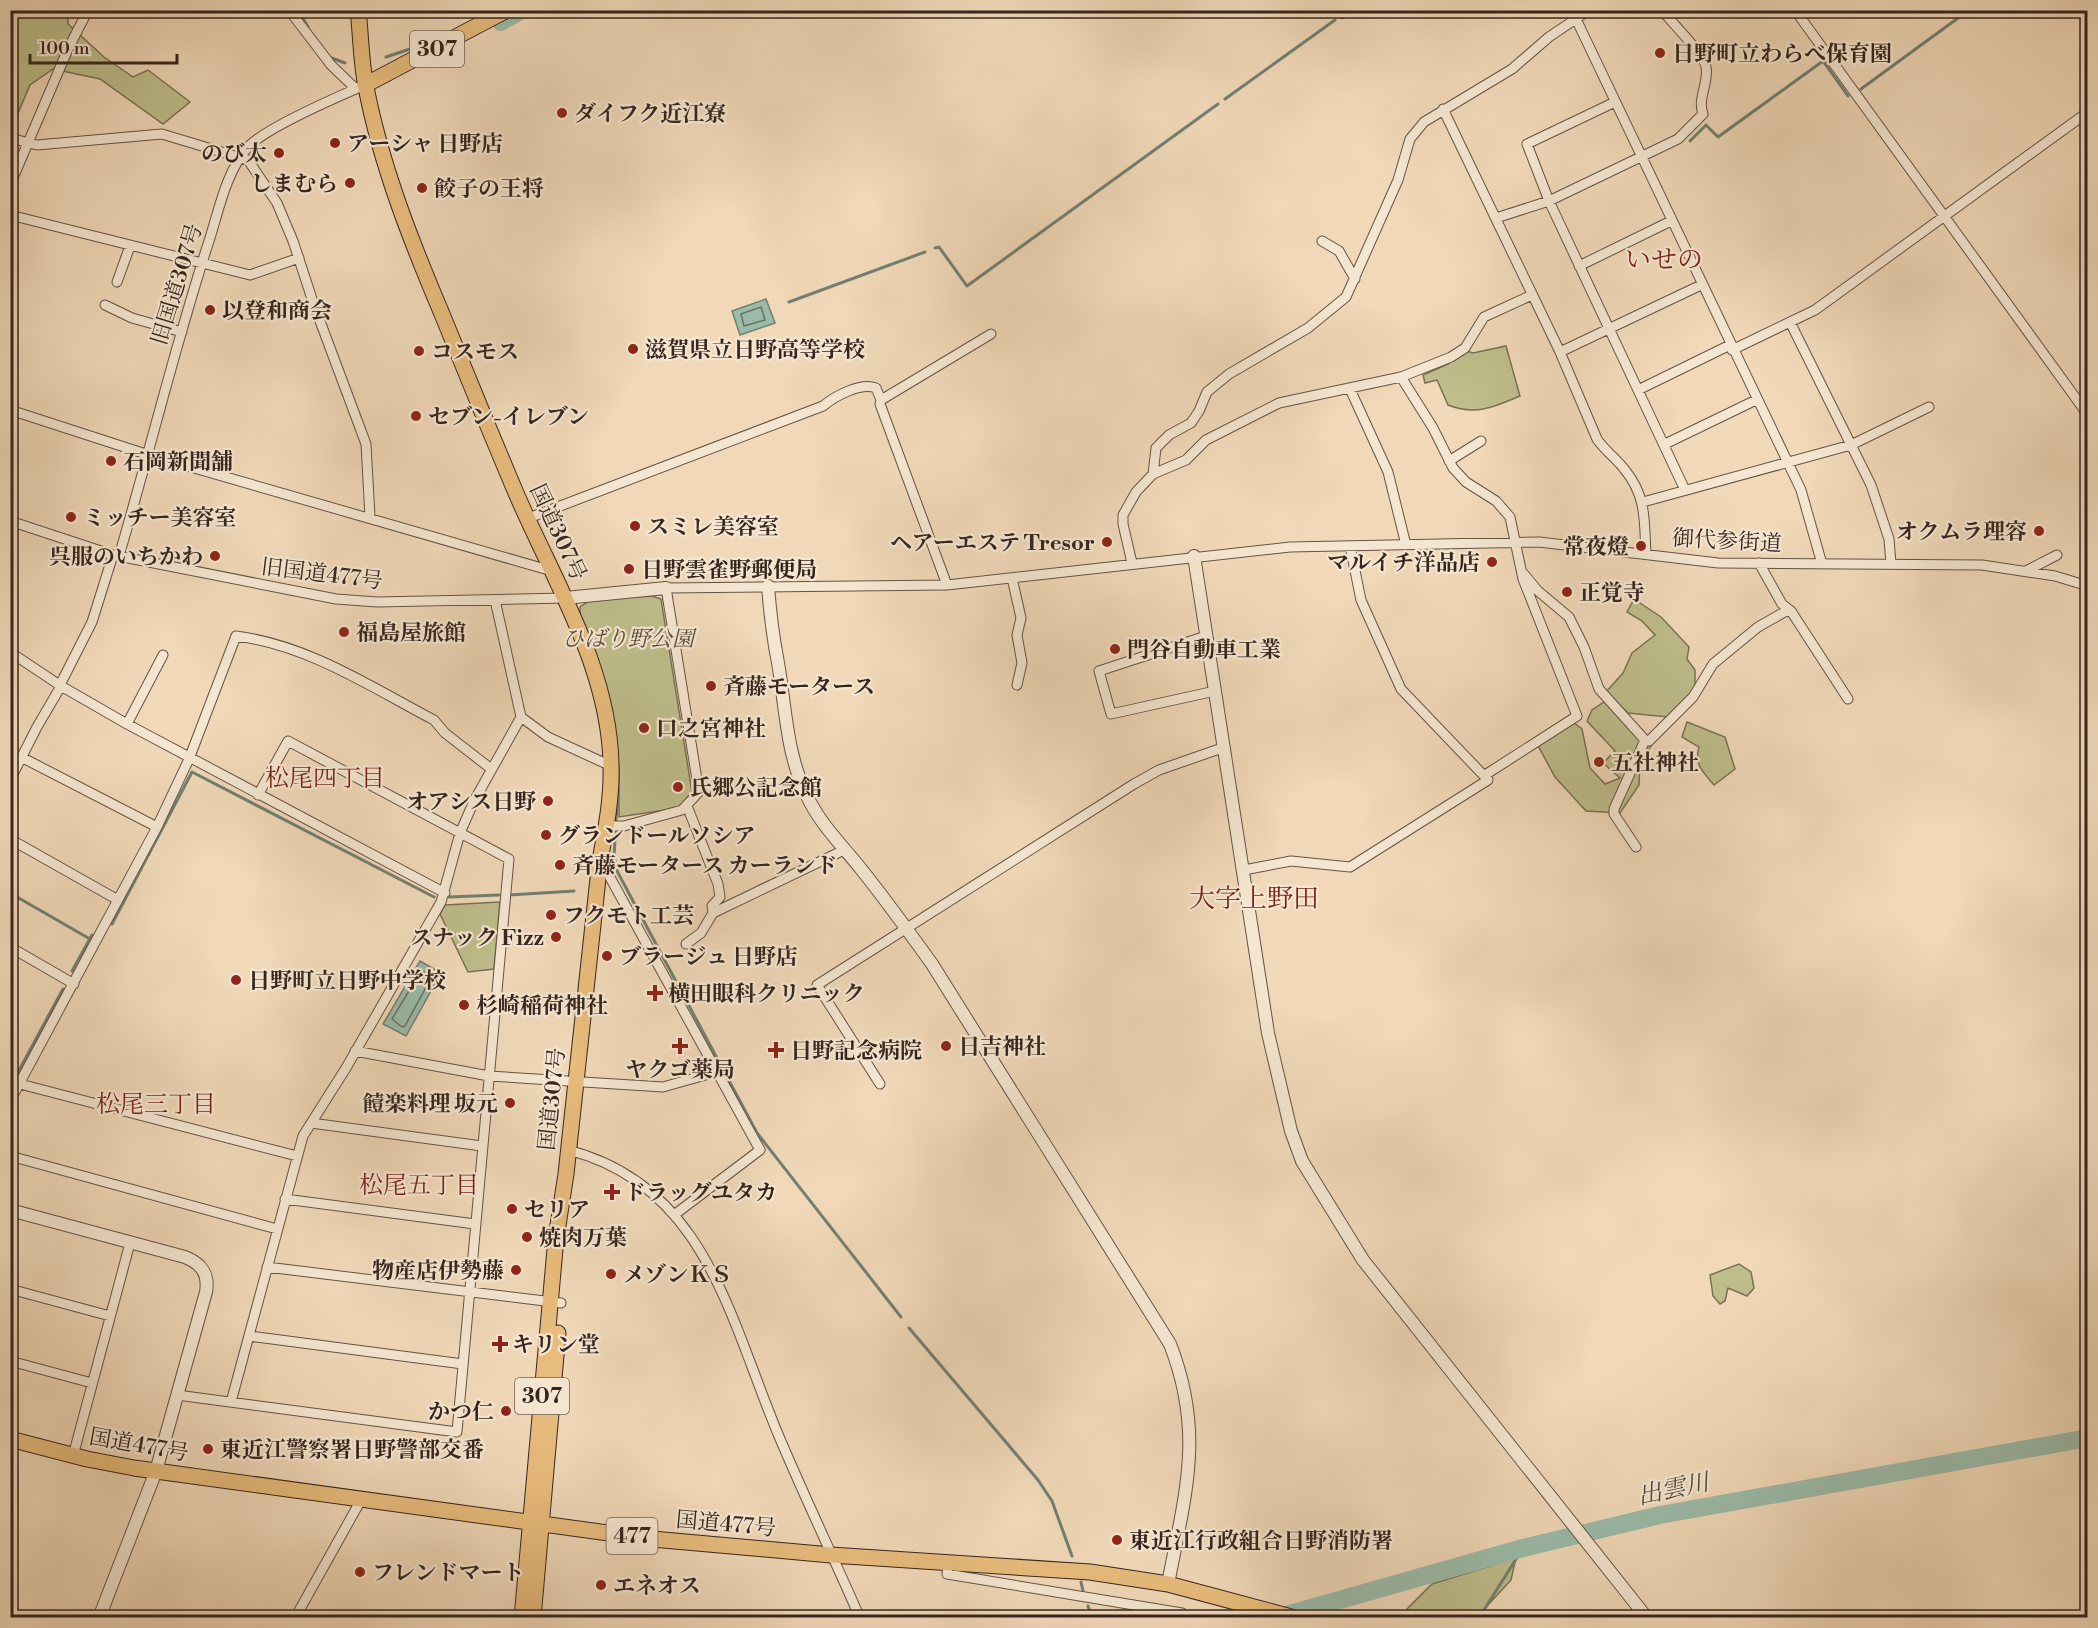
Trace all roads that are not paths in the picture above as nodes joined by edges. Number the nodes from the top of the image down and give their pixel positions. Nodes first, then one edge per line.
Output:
1 (88, 10) edge
2 (289, 10) edge
3 (358, 10) edge
4 (507, 10) edge
5 (1589, 10) edge
6 (1662, 10) edge
7 (1796, 10) edge
8 (1576, 19) junction
9 (360, 87) junction
10 (1615, 102) junction
11 (1445, 107) junction
12 (2088, 112) edge
13 (10, 138) edge
14 (28, 145) junction
15 (1641, 156) junction
16 (240, 157) junction
17 (10, 185) edge
18 (1549, 201) junction
19 (10, 215) edge
20 (1496, 218) junction
21 (1944, 218) junction
22 (1671, 220) junction
23 (1322, 242) dead end
24 (130, 246) junction
25 (298, 258) junction
26 (201, 264) junction
27 (1579, 266) junction
28 (1355, 279) junction
29 (117, 282) dead end
30 (1701, 285) junction
31 (1532, 295) junction
32 (105, 305) dead end
33 (1790, 322) junction
34 (1610, 328) junction
35 (182, 332) junction
36 (991, 334) dead end
37 (1731, 348) junction
38 (1560, 352) junction
39 (1401, 377) junction
40 (1350, 389) junction
41 (1638, 390) junction
42 (881, 400) junction
43 (1756, 400) junction
44 (1929, 407) dead end
45 (10, 410) edge
46 (2088, 415) edge
47 (1481, 441) dead end
48 (1665, 444) junction
49 (1851, 445) junction
50 (149, 455) junction
51 (1449, 461) junction
52 (1787, 464) junction
53 (1153, 474) junction
54 (1685, 490) junction
55 (1643, 501) junction
56 (370, 517) junction
57 (526, 519) junction
58 (10, 521) edge
59 (1513, 543) junction
60 (1407, 545) junction
61 (1350, 546) junction
62 (1646, 554) junction
63 (116, 555) junction
64 (2057, 555) dead end
65 (1194, 556) junction
66 (1132, 563) junction
67 (1759, 563) junction
68 (1822, 564) junction
69 (1891, 564) junction
70 (1519, 569) junction
71 (552, 571) junction
72 (2026, 571) junction
73 (1012, 578) junction
74 (947, 585) junction
75 (768, 586) junction
76 (2088, 586) edge
77 (666, 588) junction
78 (565, 598) junction
79 (495, 600) junction
80 (1788, 610) junction
81 (1206, 636) junction
82 (10, 652) edge
83 (163, 656) dead end
84 (1017, 685) dead end
85 (60, 686) junction
86 (1215, 691) junction
87 (1848, 699) dead end
88 (521, 717) junction
89 (127, 724) junction
90 (1645, 740) junction
91 (1225, 747) junction
92 (21, 757) junction
93 (189, 759) junction
94 (611, 766) junction
95 (490, 768) junction
96 (1485, 775) junction
97 (10, 780) edge
98 (258, 795) junction
99 (687, 806) junction
100 (615, 826) junction
101 (157, 827) junction
102 (460, 833) junction
103 (10, 839) edge
104 (1636, 847) dead end
105 (844, 850) junction
106 (600, 860) junction
107 (1244, 870) junction
108 (445, 893) junction
109 (118, 900) junction
110 (713, 913) junction
111 (907, 929) junction
112 (686, 944) dead end
113 (10, 947) edge
114 (74, 984) junction
115 (355, 1051) junction
116 (716, 1072) junction
117 (489, 1076) junction
118 (575, 1082) junction
119 (20, 1084) junction
120 (880, 1084) dead end
121 (10, 1101) edge
122 (310, 1123) junction
123 (482, 1146) junction
124 (568, 1150) junction
125 (10, 1156) edge
126 (297, 1156) junction
127 (285, 1198) junction
128 (10, 1210) edge
129 (674, 1215) junction
130 (475, 1224) junction
131 (277, 1229) junction
132 (130, 1243) junction
133 (267, 1268) junction
134 (10, 1289) edge
135 (469, 1294) junction
136 (556, 1302) junction
137 (110, 1316) junction
138 (249, 1336) junction
139 (10, 1361) edge
140 (464, 1364) junction
141 (92, 1383) junction
142 (177, 1395) junction
143 (231, 1402) junction
144 (10, 1439) edge
145 (73, 1455) junction
146 (156, 1471) junction
147 (361, 1500) junction
148 (536, 1524) junction
149 (831, 1555) junction
150 (948, 1562) junction
151 (1168, 1584) junction
152 (1251, 1604) junction
153 (99, 1617) edge
154 (295, 1617) edge
155 (522, 1617) edge
156 (534, 1617) edge
157 (860, 1617) edge
158 (1184, 1617) edge
159 (1221, 1617) edge
160 (1295, 1617) edge
161 (1647, 1617) edge

1 - 14 street
2 - 9 street
3 - 9 highway, 307
4 - 9 highway, 307
5 - 8 street
6 - 15 street
7 - 21 street
8 - 10 street
8 - 11 street
9 - 16 street, 旧国道307号
9 - 57 highway, 国道307号 / 307
10 - 15 street
10 - 18 street
11 - 20 street, 御代参街道
11 - 28 street
12 - 21 street
13 - 14 street
14 - 16 street
14 - 17 street
15 - 18 street
15 - 22 street
16 - 25 street
16 - 26 street, 旧国道307号
18 - 20 street
18 - 27 street
19 - 24 street
20 - 31 street, 御代参街道
21 - 33 street
21 - 46 street
22 - 27 street
22 - 30 street
23 - 28 street
24 - 26 street
24 - 29 street
25 - 26 street
25 - 56 street
26 - 35 street, 旧国道307号
27 - 34 street
28 - 53 street
30 - 34 street
30 - 37 street
31 - 38 street, 御代参街道
31 - 39 street
32 - 35 street
33 - 37 street
33 - 49 street
34 - 38 street
34 - 41 street
35 - 50 street, 旧国道307号
36 - 42 street
37 - 41 street
37 - 43 street
38 - 55 street, 御代参街道
39 - 40 street
39 - 51 street
40 - 53 street
40 - 60 street
41 - 48 street
42 - 57 street
42 - 74 street
43 - 48 street
43 - 52 street
44 - 49 street
45 - 50 street
47 - 51 street
48 - 54 street
49 - 52 street
49 - 69 street
50 - 56 street
50 - 63 street, 旧国道307号
51 - 59 street
52 - 54 street
52 - 68 street
53 - 66 street
54 - 55 street
55 - 62 street, 御代参街道
56 - 71 street
57 - 71 highway, 国道307号 / 307
58 - 63 street
59 - 60 street
59 - 62 street
59 - 70 street
60 - 61 street
61 - 65 street
61 - 96 street
62 - 67 street, 御代参街道
63 - 79 street, 旧国道477号
63 - 85 street, 旧国道307号
64 - 72 street
65 - 66 street
65 - 81 street
66 - 73 street
67 - 68 street, 御代参街道
67 - 80 street
68 - 69 street, 御代参街道
69 - 72 street, 御代参街道
70 - 90 street
70 - 96 street
71 - 78 highway, 国道307号 / 307
72 - 76 street, 御代参街道
73 - 74 street
73 - 84 street
74 - 75 street
75 - 77 street
75 - 105 street
77 - 78 street
77 - 99 street
78 - 79 street, 旧国道477号
78 - 94 highway, 国道307号 / 307
79 - 88 street
80 - 87 street
80 - 90 street
81 - 86 street
81 - 86 street
82 - 85 street
83 - 89 street
85 - 89 street
85 - 92 street, 旧国道307号
86 - 91 street
88 - 94 street
88 - 95 street
89 - 93 street
90 - 104 street
91 - 107 street
91 - 111 street
92 - 97 street, 旧国道307号
92 - 101 street
93 - 95 street
93 - 98 street
93 - 101 street
94 - 100 highway, 国道307号 / 307
95 - 102 street
96 - 107 street
98 - 102 street
98 - 108 street
99 - 100 street
99 - 110 street
100 - 106 highway, 国道307号 / 307
101 - 109 street
102 - 108 street
102 - 117 street
103 - 109 street
105 - 110 street
105 - 111 street
106 - 116 street
106 - 118 highway, 国道307号 / 307
107 - 161 street
108 - 115 street
109 - 114 street
110 - 112 street
111 - 120 street
111 - 151 street
113 - 114 street
114 - 119 street
115 - 117 street
115 - 122 street
116 - 118 street
116 - 129 street
117 - 118 street
117 - 123 street
118 - 124 highway, 国道307号 / 307
119 - 121 street
119 - 126 street
122 - 123 street
122 - 126 street
123 - 130 street
124 - 129 street
124 - 136 highway, 国道307号 / 307
125 - 131 street
126 - 127 street
127 - 130 street
127 - 131 street
128 - 132 street
129 - 149 street
130 - 135 street
131 - 133 street
132 - 137 street
132 - 142 street
133 - 135 street
133 - 138 street
134 - 137 street
135 - 136 street
135 - 140 street
136 - 148 highway, 国道307号 / 307
137 - 141 street
138 - 140 street
138 - 143 street
139 - 141 street
140 - 143 street
141 - 145 street
142 - 143 street
142 - 146 street
144 - 145 highway, 国道477号 / 477
145 - 146 highway, 国道477号 / 477
146 - 147 highway, 国道477号 / 477
146 - 153 street
147 - 148 highway, 国道477号 / 477
147 - 154 street
148 - 149 highway, 国道477号 / 477
148 - 155 highway, 国道307号 / 307
148 - 156 highway, 国道307号 / 307
149 - 150 highway, 国道477号 / 477
149 - 157 street
150 - 151 highway, 国道477号 / 477
150 - 158 street
151 - 152 highway, 国道477号 / 477
152 - 159 street
152 - 160 highway, 国道477号 / 477

